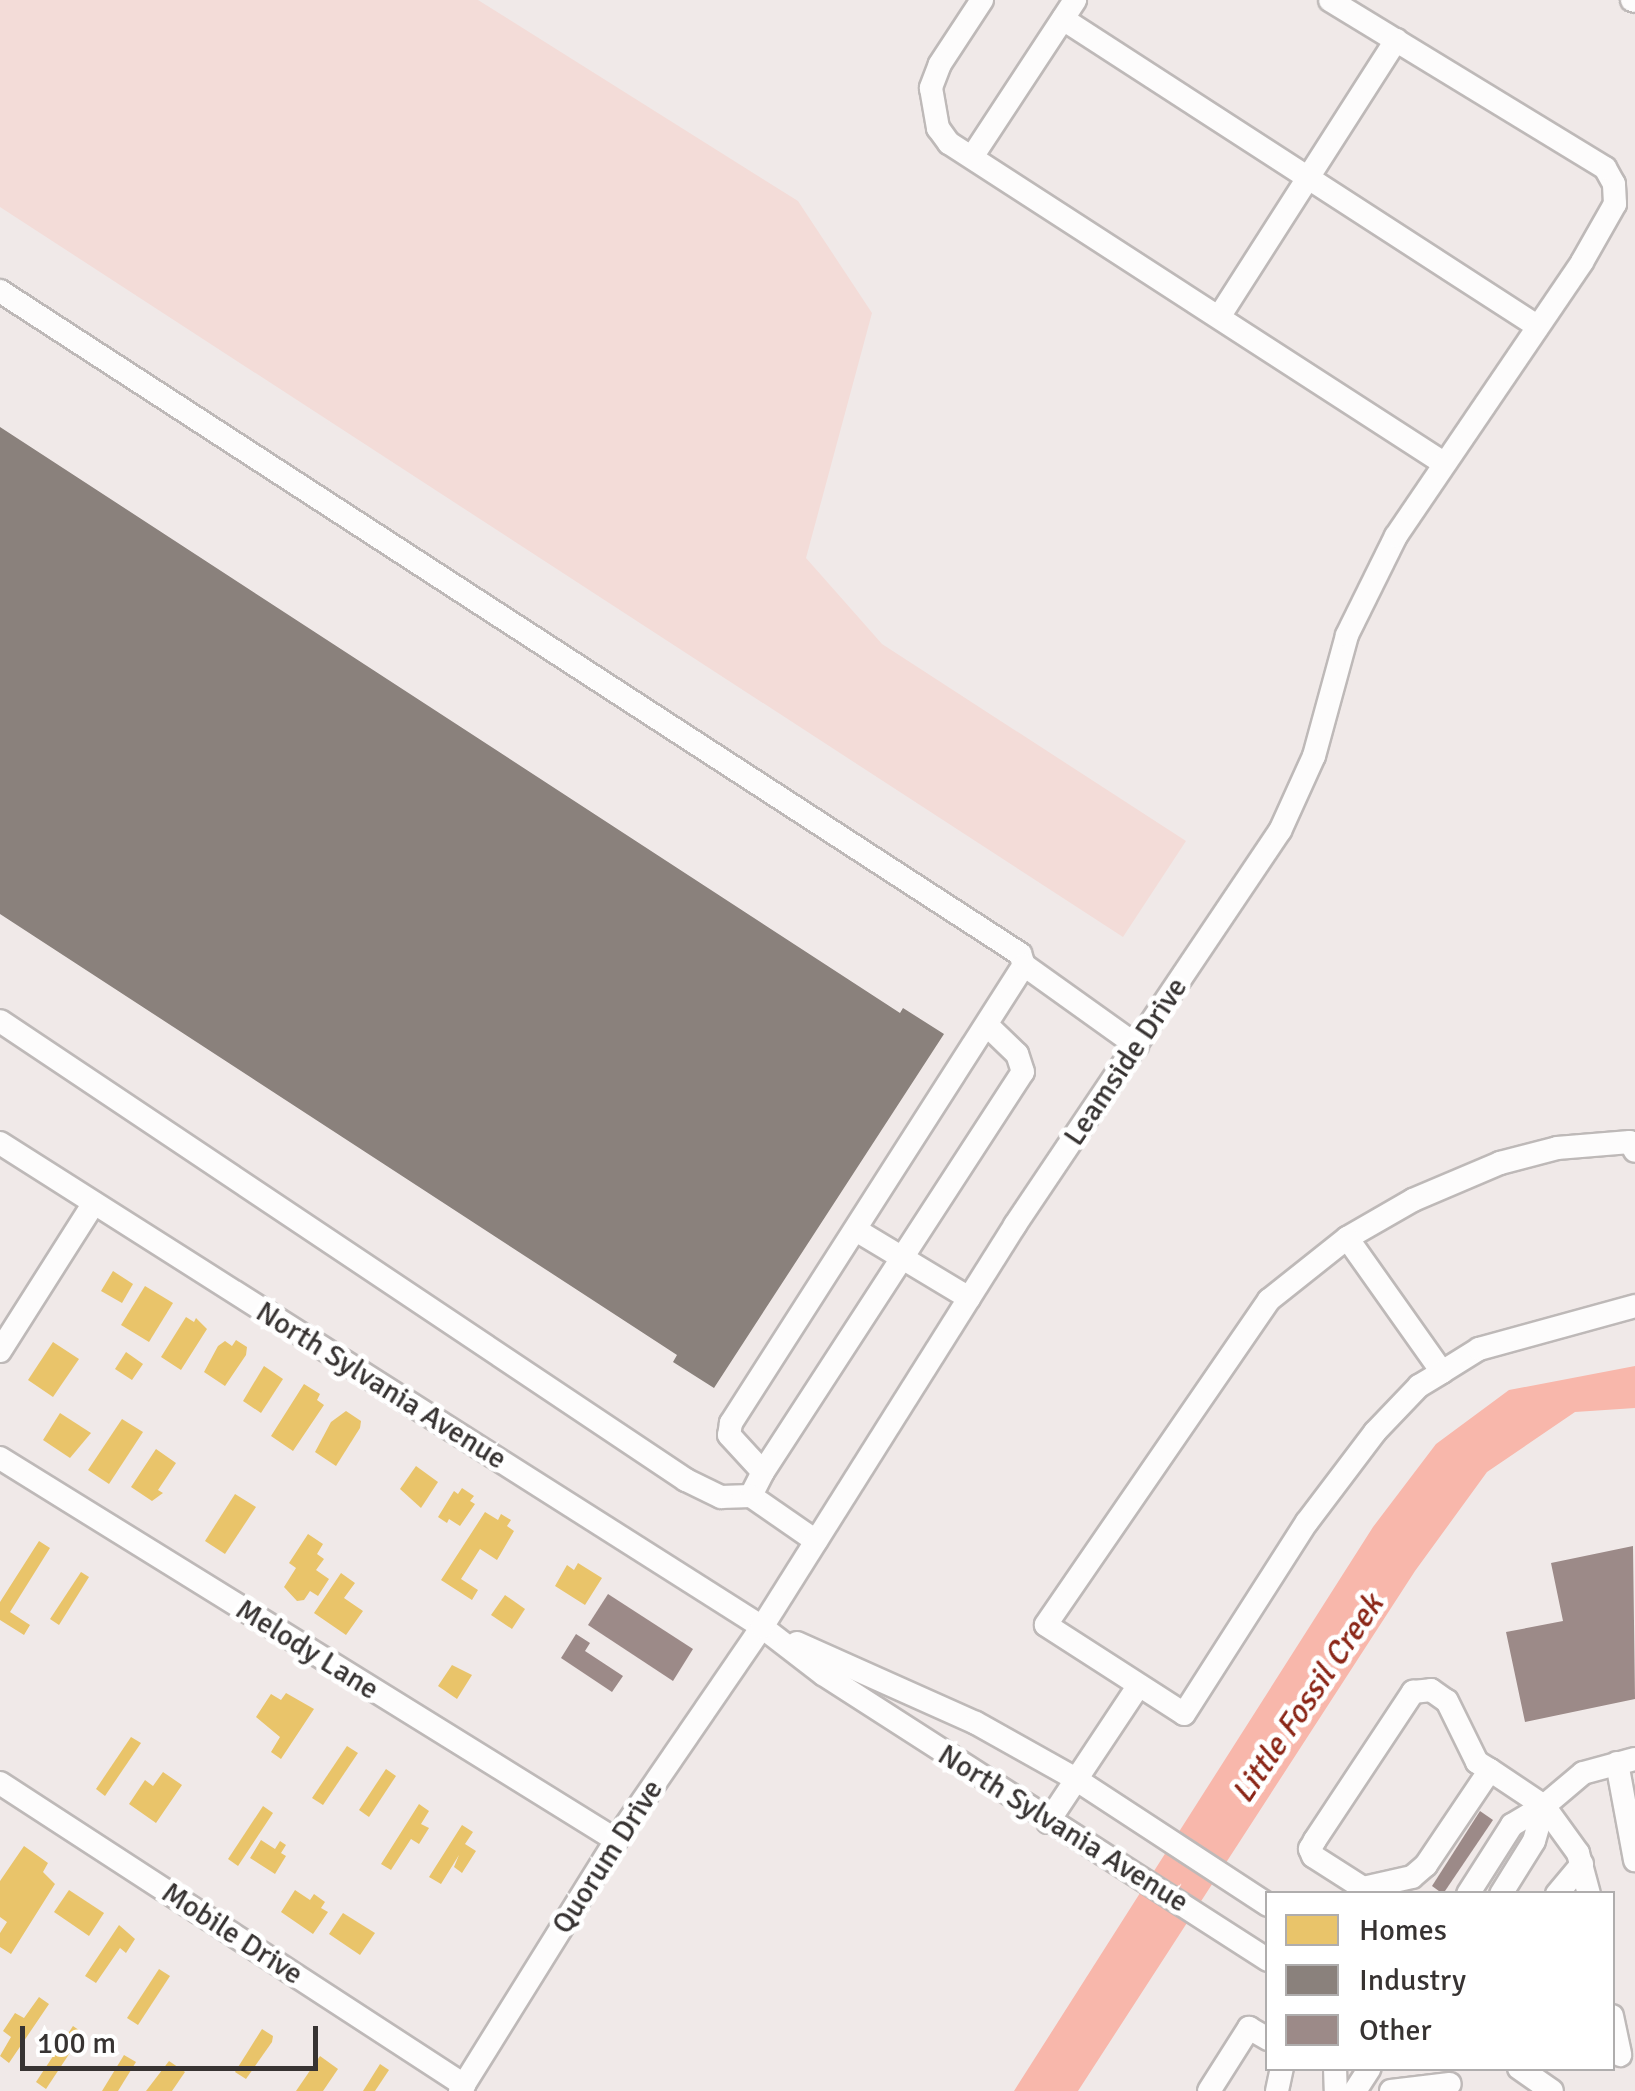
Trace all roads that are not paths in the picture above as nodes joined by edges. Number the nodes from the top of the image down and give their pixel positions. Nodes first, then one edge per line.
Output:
1 (982, 0) edge
2 (1330, 0) edge
3 (1069, 10) edge
4 (1396, 40) junction
5 (972, 158) junction
6 (1308, 178) junction
7 (0, 291) edge
8 (1219, 317) junction
9 (1537, 326) junction
10 (1439, 467) junction
11 (1024, 965) junction
12 (0, 1021) edge
13 (988, 1026) junction
14 (1136, 1046) junction
15 (0, 1143) edge
16 (1635, 1151) edge
17 (94, 1204) junction
18 (856, 1230) junction
19 (1347, 1238) junction
20 (903, 1258) junction
21 (969, 1298) junction
22 (1635, 1306) edge
23 (0, 1351) edge
24 (1442, 1372) junction
25 (0, 1458) edge
26 (764, 1472) junction
27 (750, 1496) junction
28 (816, 1540) junction
29 (762, 1627) junction
30 (1139, 1685) junction
31 (1626, 1761) edge
32 (1490, 1770) junction
33 (1074, 1778) junction
34 (0, 1783) edge
35 (1544, 1806) junction
36 (1048, 1822) junction
37 (616, 1840) junction
38 (1635, 1860) edge
39 (1582, 1864) junction
40 (1470, 1891) edge
41 (1503, 1891) edge
42 (1559, 1891) edge
43 (1588, 1891) edge
44 (1265, 1903) edge
45 (1265, 1958) edge
46 (1615, 2028) edge
47 (1265, 2037) edge
48 (1622, 2056) edge
49 (1432, 2071) edge
50 (1522, 2071) edge
51 (1456, 2087) edge
52 (462, 2088) edge
53 (1209, 2091) edge
54 (1391, 2091) edge
55 (1552, 2091) edge

1 - 5 street
2 - 4 street, Leamside Drive
3 - 5 street
3 - 6 street
4 - 6 street
4 - 9 street, Leamside Drive
5 - 8 street
6 - 8 street
6 - 9 street
7 - 11 street
8 - 10 street
9 - 10 street, Leamside Drive
10 - 14 street, Leamside Drive
11 - 13 street
11 - 14 street
12 - 27 street
13 - 18 street
13 - 20 street
14 - 21 street, Leamside Drive
15 - 17 street, North Sylvania Avenue
16 - 19 street
17 - 23 street
17 - 29 street, North Sylvania Avenue
18 - 20 street
18 - 26 street
19 - 24 street
19 - 30 street
20 - 21 street
20 - 26 street
21 - 28 street, Leamside Drive
22 - 24 street
24 - 30 street
25 - 37 street, Melody Lane
26 - 27 street
27 - 28 street
28 - 29 street, Leamside Drive
29 - 33 street, North Sylvania Avenue
29 - 36 street, North Sylvania Avenue
29 - 37 street, Quorum Drive
30 - 33 street
31 - 35 street
31 - 38 street
32 - 32 street
32 - 35 street
33 - 36 street
33 - 44 street, North Sylvania Avenue
34 - 52 street, Mobile Drive
35 - 39 street
35 - 40 street
35 - 41 street
36 - 45 street, North Sylvania Avenue
37 - 52 street, Quorum Drive
39 - 42 street
39 - 43 street
46 - 48 street
47 - 53 street
49 - 51 street
50 - 55 street
51 - 54 street

